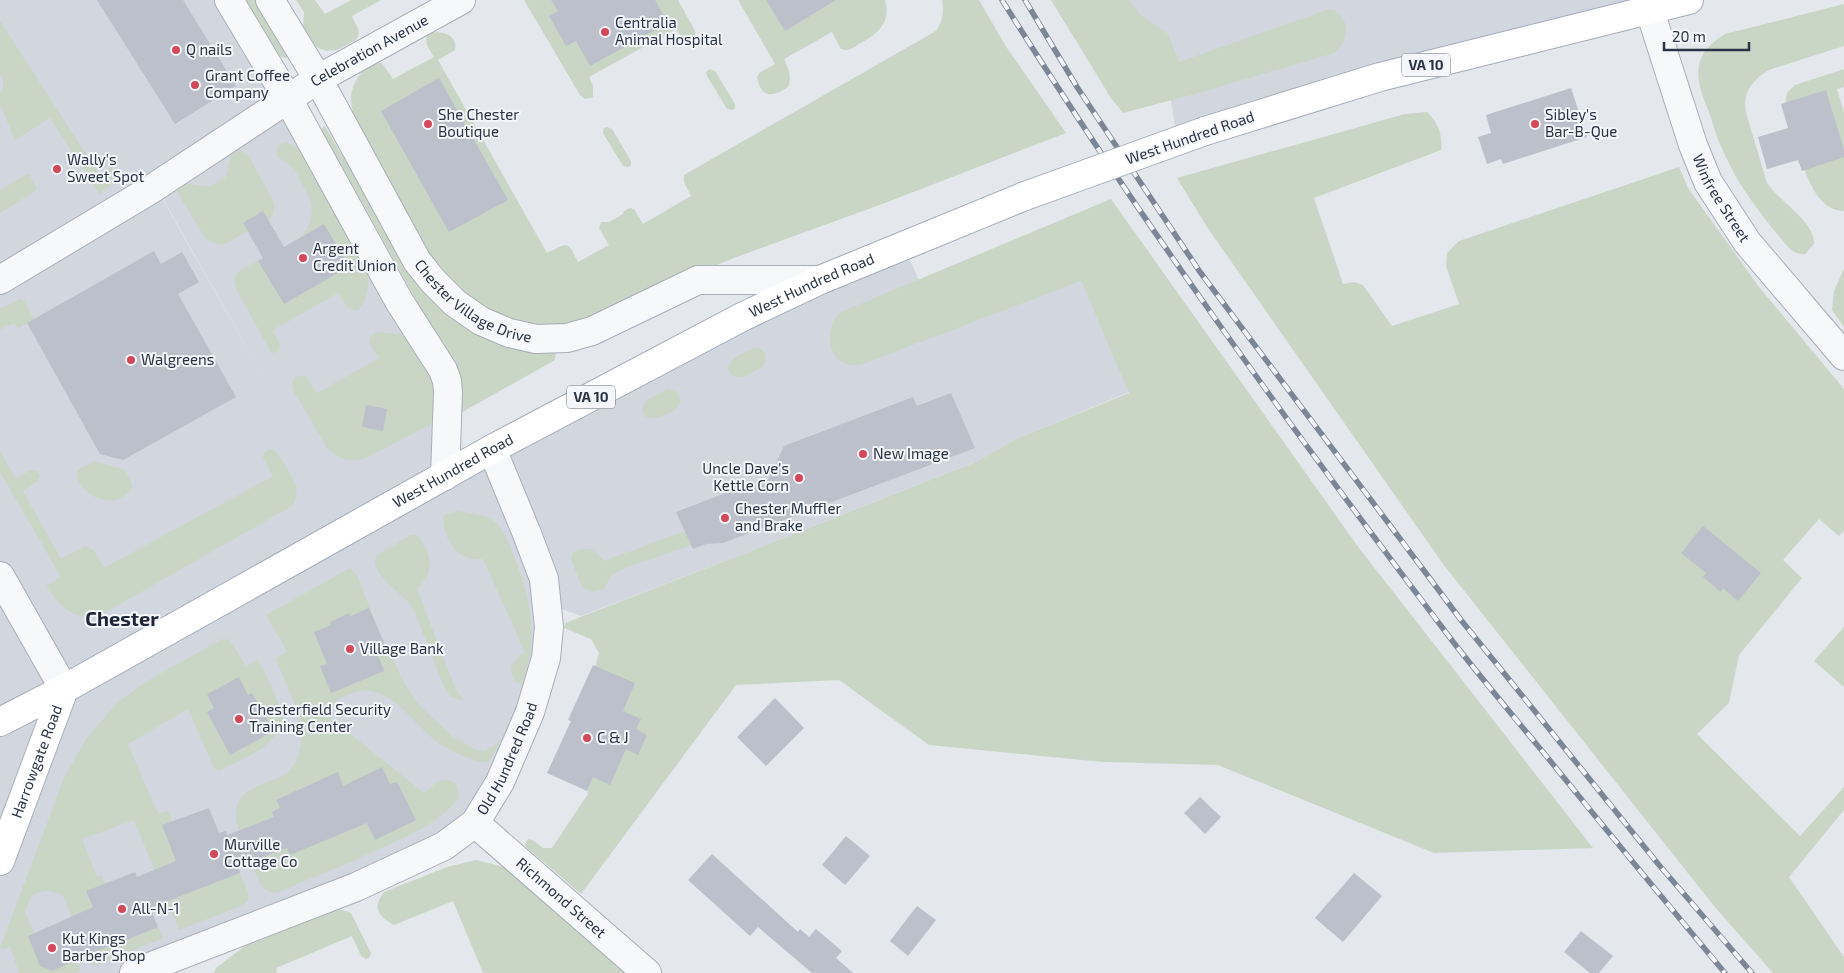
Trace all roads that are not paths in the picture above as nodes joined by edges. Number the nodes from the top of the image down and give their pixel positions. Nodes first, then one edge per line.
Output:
1 (229, 0) edge
2 (270, 0) edge
3 (461, 0) edge
4 (1689, 0) edge
5 (1649, 5) edge
6 (318, 79) junction
7 (288, 99) junction
8 (0, 280) edge
9 (820, 280) junction
10 (1844, 356) edge
11 (492, 449) junction
12 (444, 476) junction
13 (0, 576) edge
14 (64, 689) junction
15 (0, 722) edge
16 (475, 823) junction
17 (0, 861) edge
18 (174, 965) edge
19 (134, 973) edge
20 (647, 973) edge

1 - 7 street
2 - 6 street, Chester Village Drive
3 - 6 street, Celebration Avenue
4 - 5 main road, West Hundred Road / VA 10
5 - 9 main road, West Hundred Road / VA 10, bridge
5 - 10 street, Winfree Street
6 - 7 street, Celebration Avenue
6 - 9 street, Chester Village Drive
7 - 8 street, Celebration Avenue
7 - 12 street
9 - 11 main road, West Hundred Road / VA 10
11 - 12 main road, West Hundred Road / VA 10
11 - 16 street, Old Hundred Road
12 - 14 main road, West Hundred Road / VA 10
13 - 14 street
14 - 15 main road, West Hundred Road / VA 10
14 - 17 main road, Harrowgate Road
16 - 18 street, Old Hundred Road
16 - 20 street, Richmond Street
18 - 19 street, Old Hundred Road

